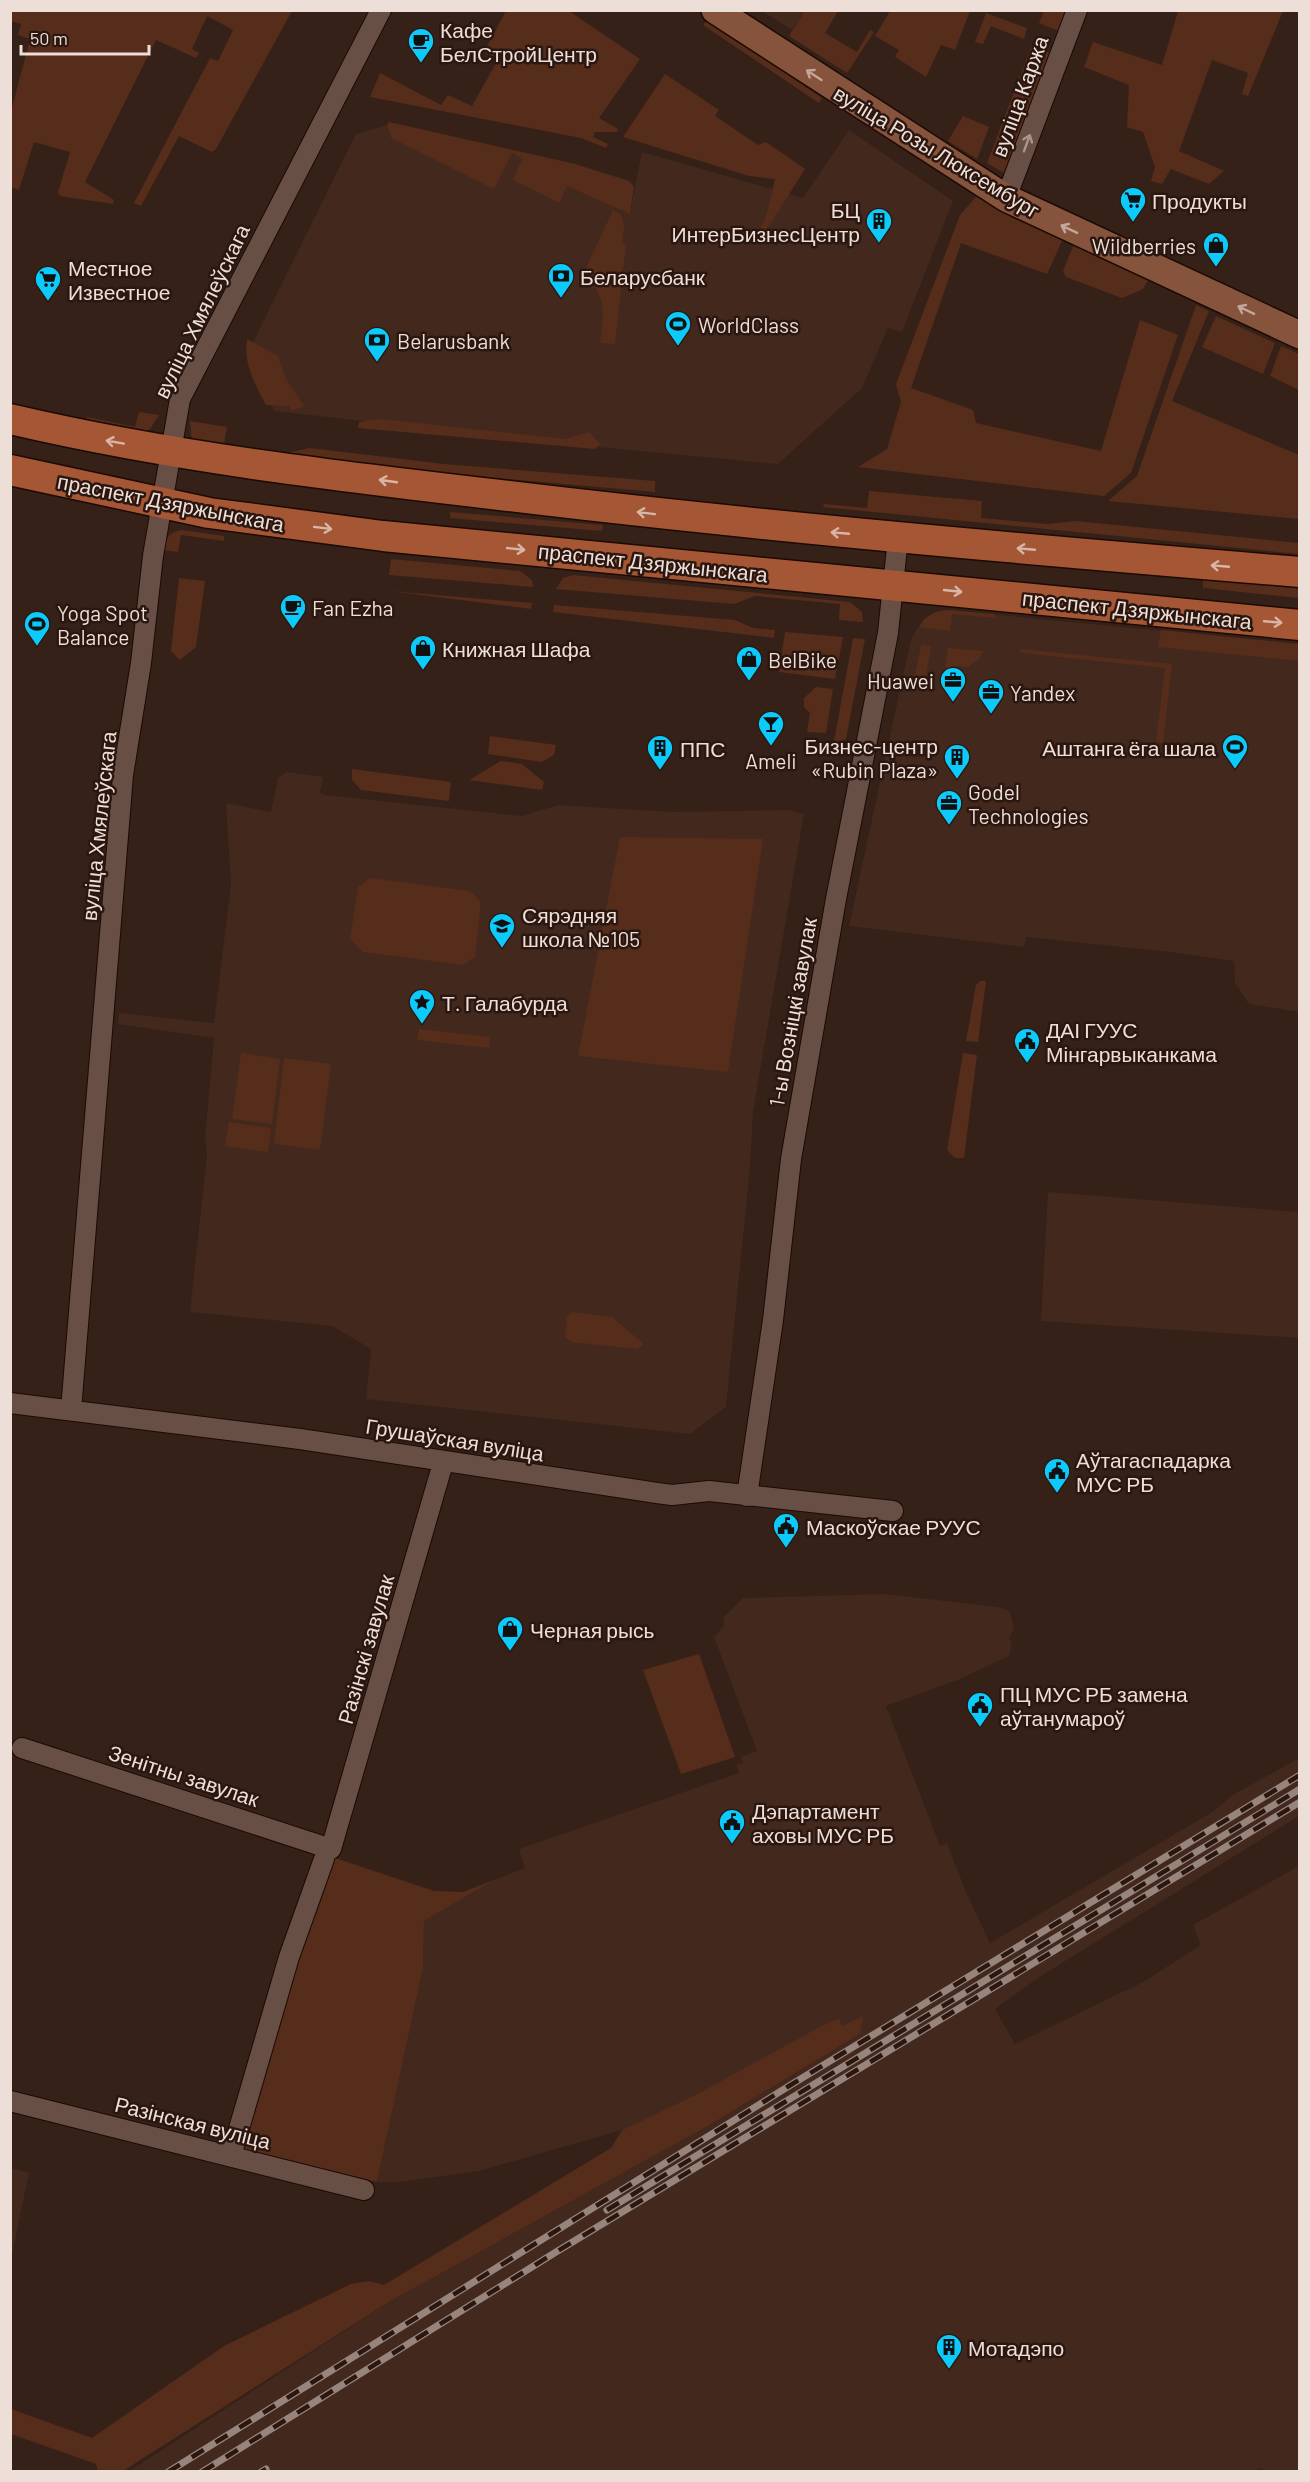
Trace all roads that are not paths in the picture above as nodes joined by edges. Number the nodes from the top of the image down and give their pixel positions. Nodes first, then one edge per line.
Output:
1 (381, 10) edge
2 (715, 10) edge
3 (1077, 10) edge
4 (1006, 198) junction
5 (1299, 335) edge
6 (10, 419) edge
7 (172, 452) junction
8 (10, 470) edge
9 (161, 502) junction
10 (898, 538) junction
11 (1299, 572) edge
12 (895, 586) junction
13 (1299, 625) edge
14 (10, 1403) edge
15 (71, 1410) junction
16 (443, 1463) junction
17 (747, 1496) junction
18 (893, 1511) dead end
19 (22, 1748) dead end
20 (328, 1854) junction
21 (10, 2101) edge
22 (231, 2156) junction
23 (364, 2190) dead end

1 - 7 street, вуліца Хмялеўскага
4 -> 2 street, вуліца Розы Люксембург
4 -> 3 street, вуліца Каржа
5 -> 4 street, вуліца Розы Люксембург
7 -> 6 main road
7 - 9 street, вуліца Хмялеўскага
10 -> 7 main road
8 - 9 main road, праспект Дзяржынскага
9 -> 12 main road, праспект Дзяржынскага
9 - 15 street, вуліца Хмялеўскага
11 -> 10 main road
10 - 12 street, 1-ы Возніцкі завулак
12 -> 13 main road, праспект Дзяржынскага
12 - 17 street, 1-ы Возніцкі завулак
14 - 15 street, Грушаўская вуліца
15 - 16 street, Грушаўская вуліца
16 - 17 street, Грушаўская вуліца
16 - 20 street, Разінскі завулак
17 - 18 street, Грушаўская вуліца
19 - 20 street, Зенітны завулак
20 - 22 street, Разінскі завулак
21 - 22 street, Разінская вуліца
22 - 23 street, Разінская вуліца

